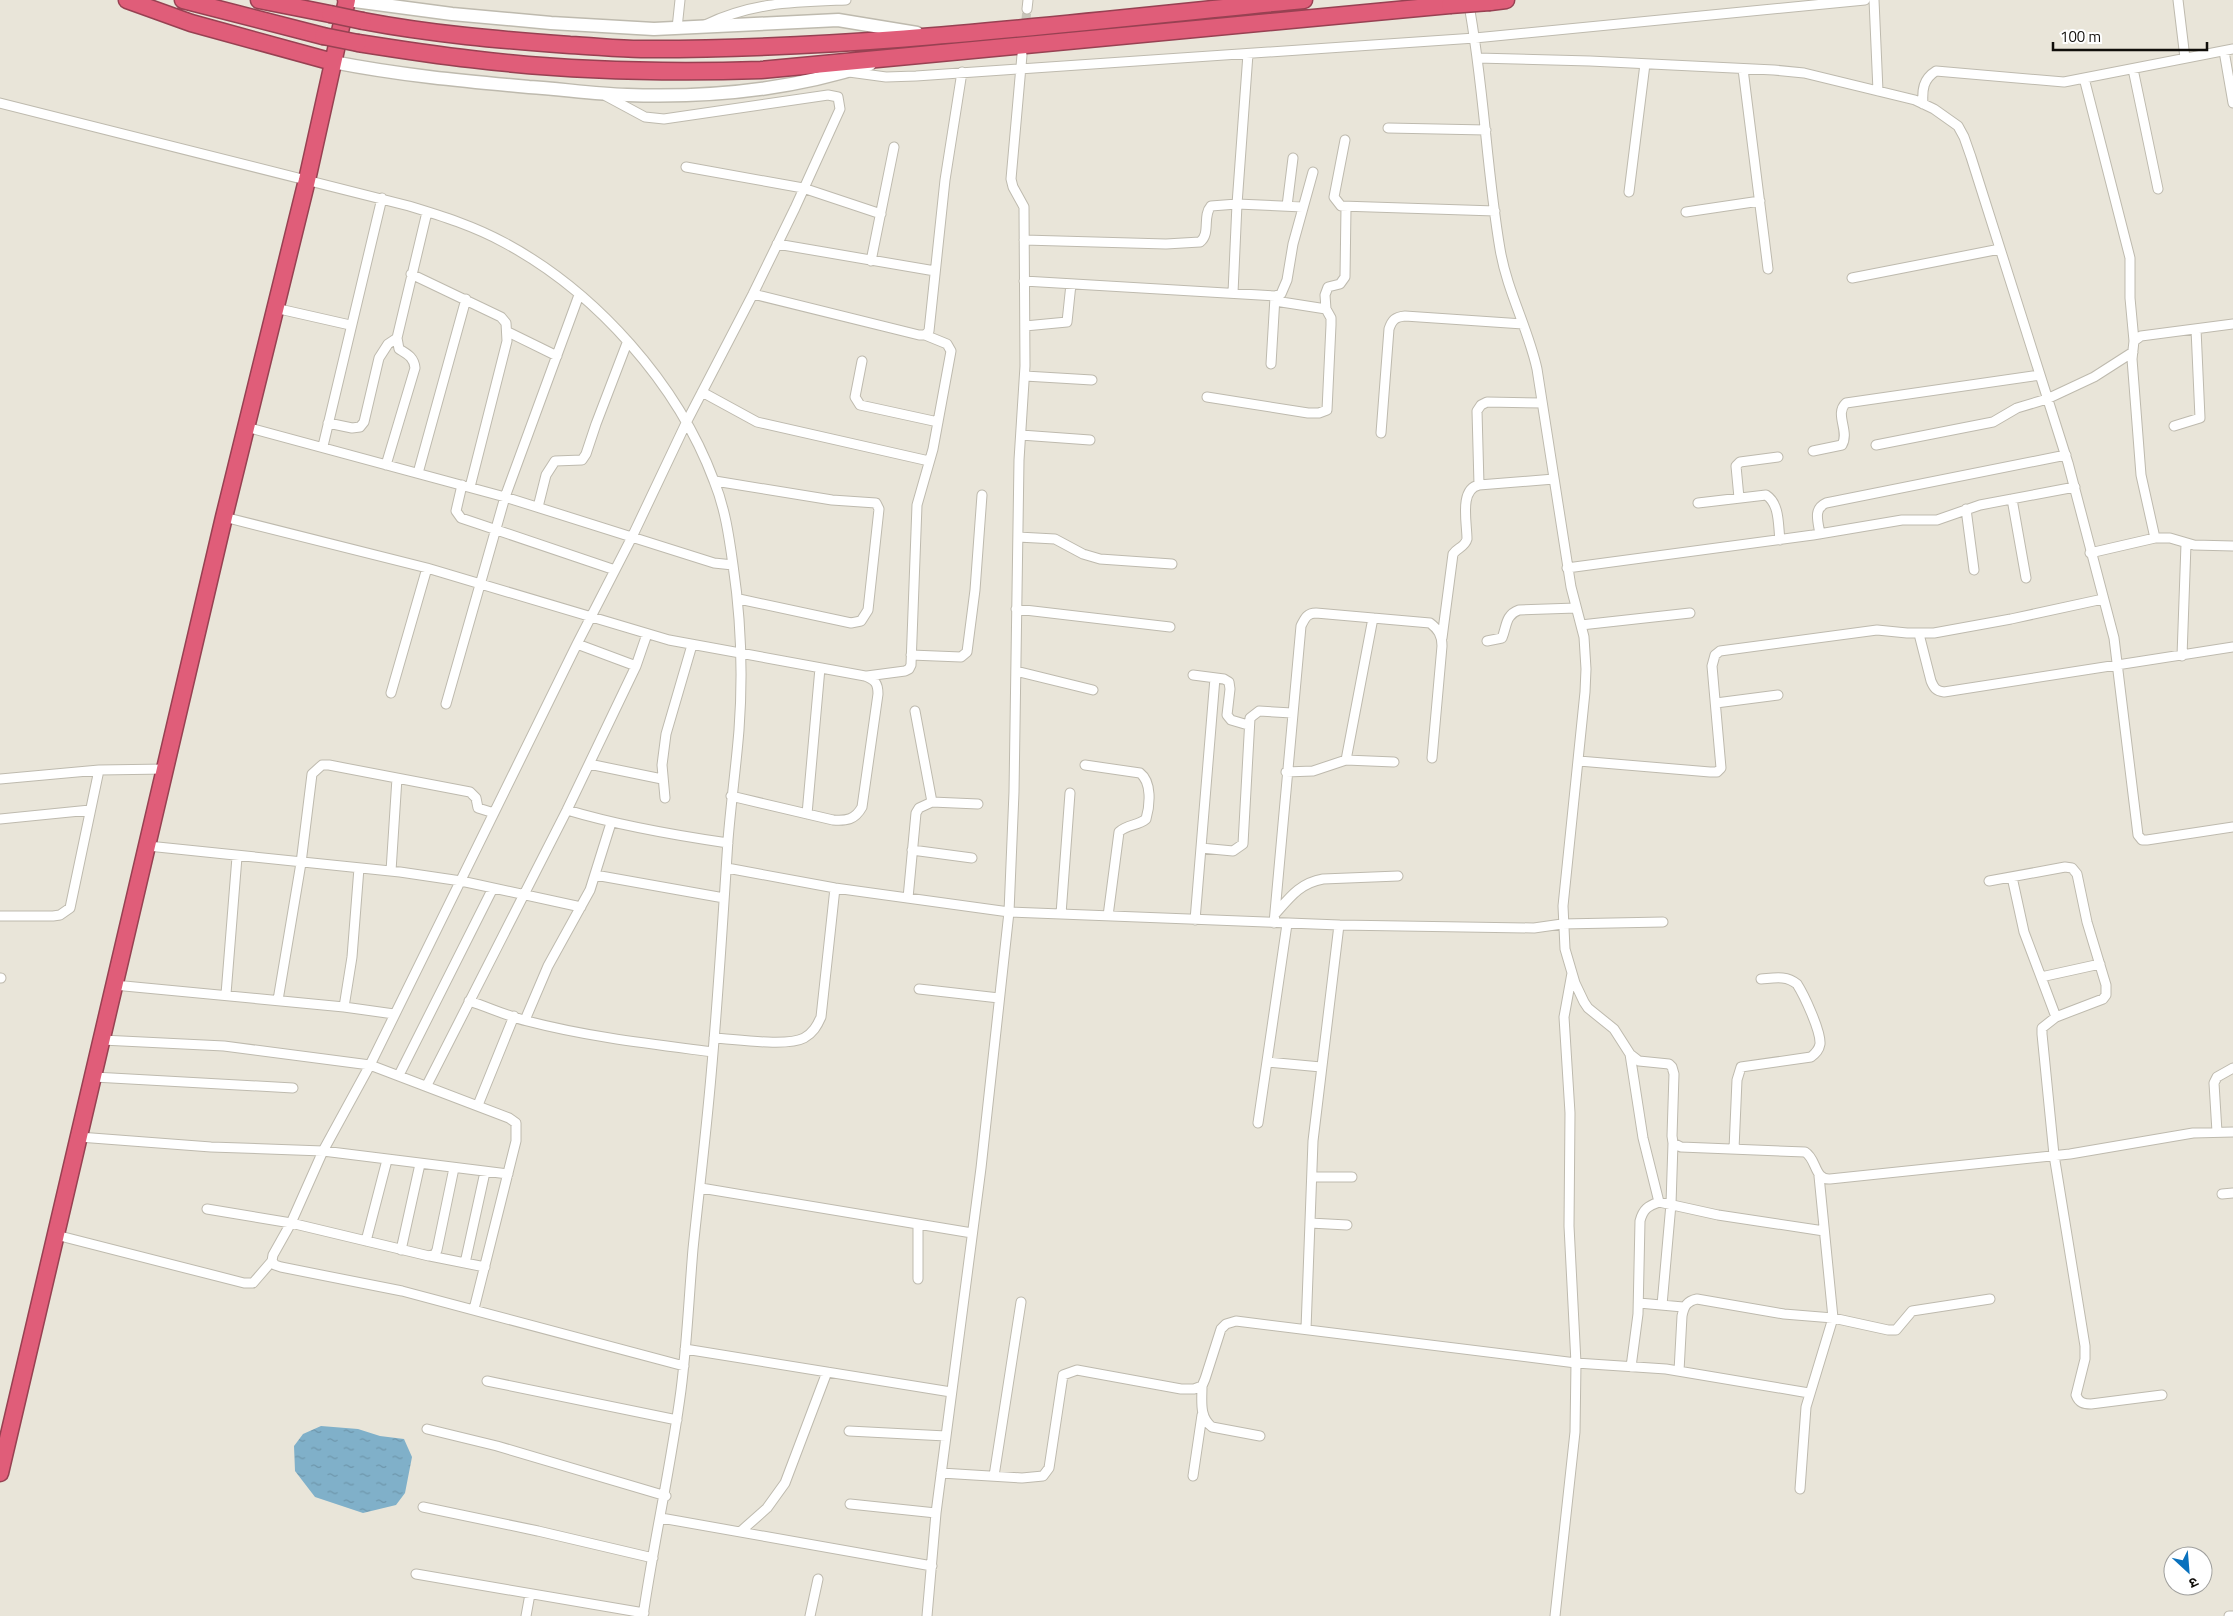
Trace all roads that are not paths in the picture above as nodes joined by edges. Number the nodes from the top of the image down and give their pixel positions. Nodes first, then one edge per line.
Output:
1 (127, 0) edge
2 (183, 0) edge
3 (259, 0) edge
4 (347, 0) edge
5 (680, 0) edge
6 (846, 0) edge
7 (1304, 0) edge
8 (1468, 0) edge
9 (1865, 0) edge
10 (1874, 0) edge
11 (2178, 0) edge
12 (815, 1) edge
13 (1498, 1) edge
14 (702, 27) junction
15 (677, 28) junction
16 (931, 35) junction
17 (1475, 38) junction
18 (2228, 50) edge
19 (1248, 54) junction
20 (1022, 55) tunnel mouth
21 (890, 58) junction
22 (1477, 58) junction
23 (2185, 58) junction
24 (333, 62) junction
25 (1645, 64) junction
26 (1743, 68) junction
27 (2133, 69) junction
28 (1020, 70) junction
29 (846, 72) junction
30 (962, 72) junction
31 (2084, 78) junction
32 (1878, 91) junction
33 (601, 93) junction
34 (0, 103) edge
35 (2233, 103) edge
36 (1923, 104) junction
37 (1388, 128) dead end
38 (1486, 130) junction
39 (1345, 140) dead end
40 (894, 147) dead end
41 (1293, 158) dead end
42 (686, 167) dead end
43 (1313, 172) dead end
44 (307, 180) junction
45 (803, 188) junction
46 (2158, 189) dead end
47 (1629, 192) dead end
48 (382, 198) junction
49 (1760, 201) junction
50 (1237, 204) junction
51 (1286, 206) junction
52 (1304, 207) junction
53 (1346, 208) junction
54 (1495, 211) junction
55 (427, 212) junction
56 (1686, 212) dead end
57 (881, 214) junction
58 (1024, 240) junction
59 (776, 244) junction
60 (2000, 249) junction
61 (871, 261) junction
62 (1768, 269) dead end
63 (935, 271) junction
64 (411, 274) junction
65 (1852, 278) dead end
66 (1024, 281) junction
67 (1070, 284) junction
68 (1233, 293) junction
69 (753, 294) junction
70 (580, 295) junction
71 (1275, 298) junction
72 (466, 299) junction
73 (275, 308) junction
74 (1326, 309) junction
75 (1523, 324) junction
76 (2233, 324) edge
77 (350, 325) junction
78 (1025, 326) junction
79 (2196, 329) junction
80 (508, 332) junction
81 (924, 335) junction
82 (397, 338) junction
83 (2134, 341) junction
84 (628, 343) junction
85 (2133, 352) junction
86 (558, 356) junction
87 (862, 361) dead end
88 (1271, 364) dead end
89 (2040, 375) junction
90 (1025, 376) junction
91 (1092, 380) dead end
92 (702, 392) junction
93 (1207, 397) dead end
94 (2047, 398) junction
95 (1542, 403) junction
96 (687, 421) junction
97 (938, 422) junction
98 (328, 423) junction
99 (2174, 426) dead end
100 (246, 427) junction
101 (1382, 433) dead end
102 (1021, 435) junction
103 (1090, 440) dead end
104 (1876, 444) dead end
105 (323, 446) junction
106 (1813, 452) dead end
107 (2066, 455) junction
108 (1778, 457) dead end
109 (929, 461) junction
110 (386, 465) junction
111 (418, 473) junction
112 (1554, 479) junction
113 (715, 482) junction
114 (1479, 485) junction
115 (466, 486) junction
116 (2075, 487) junction
117 (982, 494) dead end
118 (506, 497) junction
119 (1739, 498) junction
120 (2012, 499) junction
121 (1698, 503) dead end
122 (538, 507) junction
123 (1966, 509) junction
124 (224, 517) junction
125 (496, 530) junction
126 (1820, 534) junction
127 (632, 537) junction
128 (1018, 537) junction
129 (2156, 538) junction
130 (1780, 540) junction
131 (2186, 544) junction
132 (2233, 546) edge
133 (2090, 553) junction
134 (1172, 564) dead end
135 (733, 565) junction
136 (427, 568) junction
137 (1568, 568) junction
138 (615, 570) junction
139 (1974, 570) dead end
140 (2026, 578) dead end
141 (479, 584) junction
142 (739, 599) junction
143 (2103, 599) junction
144 (1576, 608) junction
145 (1016, 609) junction
146 (1690, 613) dead end
147 (592, 617) junction
148 (1373, 618) junction
149 (1581, 625) junction
150 (1170, 627) dead end
151 (647, 634) junction
152 (1919, 634) junction
153 (1442, 638) junction
154 (1487, 641) dead end
155 (577, 644) junction
156 (692, 645) junction
157 (2233, 648) edge
158 (740, 654) junction
159 (911, 654) junction
160 (2182, 656) junction
161 (2118, 665) junction
162 (636, 666) junction
163 (820, 668) junction
164 (1016, 671) junction
165 (1193, 675) dead end
166 (865, 676) junction
167 (1215, 678) junction
168 (1094, 690) dead end
169 (391, 693) dead end
170 (1778, 695) dead end
171 (1716, 703) junction
172 (446, 704) dead end
173 (915, 710) dead end
174 (1292, 713) junction
175 (1248, 724) junction
176 (1432, 758) dead end
177 (1346, 760) junction
178 (1578, 761) junction
179 (1394, 762) dead end
180 (589, 764) junction
181 (1086, 765) dead end
182 (99, 770) junction
183 (166, 770) junction
184 (1286, 772) junction
185 (397, 778) junction
186 (662, 778) junction
187 (0, 779) edge
188 (1070, 792) dead end
189 (731, 796) junction
190 (665, 798) dead end
191 (932, 802) junction
192 (978, 804) dead end
193 (90, 810) junction
194 (567, 810) junction
195 (494, 813) junction
196 (807, 814) junction
197 (0, 819) edge
198 (611, 823) junction
199 (2233, 827) edge
200 (728, 843) junction
201 (148, 846) junction
202 (1201, 848) junction
203 (912, 850) junction
204 (237, 857) junction
205 (972, 858) dead end
206 (301, 863) junction
207 (359, 868) junction
208 (727, 868) junction
209 (391, 871) junction
210 (595, 875) junction
211 (1398, 876) dead end
212 (2012, 877) junction
213 (461, 881) junction
214 (1989, 881) dead end
215 (493, 888) junction
216 (835, 888) junction
217 (526, 895) junction
218 (724, 898) junction
219 (908, 898) junction
220 (582, 907) junction
221 (1009, 912) junction
222 (1061, 914) junction
223 (0, 916) edge
224 (1108, 916) junction
225 (1274, 918) junction
226 (1195, 920) junction
227 (1663, 922) dead end
228 (1287, 924) junction
229 (1562, 924) junction
230 (1339, 925) junction
231 (2100, 964) junction
232 (1572, 973) junction
233 (2041, 977) junction
234 (1761, 979) dead end
235 (114, 985) junction
236 (919, 989) dead end
237 (226, 994) junction
238 (999, 998) junction
239 (278, 1000) junction
240 (469, 1000) junction
241 (344, 1007) junction
242 (394, 1014) junction
243 (514, 1016) junction
244 (2056, 1017) junction
245 (525, 1020) junction
246 (714, 1038) junction
247 (102, 1040) junction
248 (713, 1052) junction
249 (1630, 1054) junction
250 (1267, 1062) junction
251 (370, 1065) junction
252 (1321, 1067) junction
253 (2233, 1068) edge
254 (399, 1075) junction
255 (94, 1077) junction
256 (427, 1085) junction
257 (293, 1088) dead end
258 (478, 1105) junction
259 (1258, 1123) dead end
260 (2217, 1132) junction
261 (2233, 1132) edge
262 (79, 1137) junction
263 (1674, 1143) junction
264 (1734, 1149) junction
265 (324, 1151) junction
266 (2054, 1156) junction
267 (386, 1160) junction
268 (420, 1164) junction
269 (454, 1168) junction
270 (486, 1172) junction
271 (508, 1174) junction
272 (1819, 1176) junction
273 (1312, 1177) junction
274 (1352, 1177) dead end
275 (701, 1188) junction
276 (2233, 1193) edge
277 (2222, 1194) dead end
278 (1659, 1202) junction
279 (1671, 1204) junction
280 (207, 1209) dead end
281 (291, 1223) junction
282 (1310, 1223) junction
283 (918, 1225) junction
284 (1347, 1225) dead end
285 (1824, 1231) junction
286 (972, 1233) junction
287 (56, 1235) junction
288 (366, 1241) junction
289 (400, 1250) junction
290 (429, 1256) junction
291 (272, 1261) junction
292 (464, 1263) junction
293 (485, 1267) junction
294 (918, 1279) dead end
295 (1990, 1299) dead end
296 (1021, 1302) dead end
297 (1639, 1303) junction
298 (1662, 1305) junction
299 (1683, 1307) junction
300 (474, 1309) junction
301 (1833, 1318) junction
302 (1306, 1329) junction
303 (685, 1349) junction
304 (1576, 1363) junction
305 (684, 1366) junction
306 (1631, 1367) junction
307 (1679, 1371) junction
308 (827, 1372) junction
309 (486, 1381) dead end
310 (1202, 1386) junction
311 (951, 1392) junction
312 (1810, 1393) junction
313 (2162, 1395) dead end
314 (1202, 1414) junction
315 (677, 1420) junction
316 (427, 1429) dead end
317 (848, 1431) dead end
318 (946, 1436) junction
319 (1260, 1436) dead end
320 (0, 1473) edge
321 (941, 1473) junction
322 (994, 1476) junction
323 (1194, 1476) dead end
324 (1800, 1489) dead end
325 (666, 1496) junction
326 (850, 1504) dead end
327 (423, 1507) dead end
328 (936, 1513) junction
329 (661, 1518) junction
330 (740, 1532) junction
331 (653, 1558) junction
332 (932, 1566) junction
333 (416, 1574) dead end
334 (818, 1579) dead end
335 (530, 1594) junction
336 (643, 1614) edge
337 (526, 1616) edge
338 (810, 1616) edge
339 (927, 1616) edge
340 (1555, 1616) edge
341 (2229, 1616) edge
342 (2233, 1616) edge

1 - 24 highway
2 - 21 highway, bridge
3 - 16 highway, bridge
4 - 15 main road
4 - 24 highway
5 - 15 street
6 - 12 street
7 - 16 highway
8 - 17 street
9 - 17 street
10 - 32 street
11 - 23 street
12 - 14 street
13 - 21 highway, bridge
14 - 15 main road
14 - 16 main road
17 - 19 street
17 - 22 street
18 - 23 street
18 - 35 street
19 - 28 street
19 - 50 street
20 - 28 street
21 - 29 main road
22 - 25 street
22 - 38 street
23 - 27 street
24 - 33 main road
24 - 44 highway
25 - 26 street
25 - 47 street
26 - 32 street
26 - 49 street
27 - 31 street
27 - 46 street
28 - 30 street
28 - 58 street
29 - 30 street
29 - 33 main road
30 - 63 street
31 - 36 street
31 - 83 street
32 - 36 street
33 - 45 street
34 - 44 street
36 - 60 street
37 - 38 street
38 - 54 street
39 - 53 street
40 - 57 street
41 - 51 street
42 - 45 street
43 - 52 street
44 - 48 street
44 - 73 highway
45 - 57 street
45 - 59 street
48 - 55 street
48 - 77 street
49 - 56 street
49 - 62 street
50 - 51 street
50 - 58 street
50 - 68 street
51 - 52 street
52 - 71 street
53 - 54 street
53 - 74 street
54 - 75 street
55 - 64 street
55 - 70 street
57 - 61 street
58 - 66 street
59 - 61 street
59 - 69 street
60 - 65 street
60 - 89 street
61 - 63 street
63 - 81 street
64 - 72 street
64 - 82 street
66 - 67 street
66 - 78 street
67 - 68 street
67 - 78 street
68 - 71 street
69 - 81 street
69 - 92 street
70 - 84 street
70 - 86 street
71 - 74 street
71 - 88 street
72 - 80 street
72 - 111 street
73 - 77 street
73 - 100 highway
74 - 93 street
75 - 95 street
75 - 101 street
76 - 79 street
77 - 98 street
78 - 90 street
79 - 83 street
79 - 99 street
80 - 86 street
80 - 115 street
81 - 97 street
82 - 98 street
82 - 110 street
83 - 85 street
84 - 96 street
84 - 122 street
85 - 94 street
85 - 129 street
86 - 118 street
87 - 97 street
89 - 94 street
89 - 106 street
90 - 91 street
90 - 102 street
92 - 96 street
92 - 109 street
94 - 104 street
94 - 107 street
95 - 112 street
95 - 114 street
96 - 113 street
96 - 127 street
97 - 109 street
98 - 105 street
100 - 105 street
100 - 124 highway
102 - 103 street
102 - 128 street
105 - 110 street
107 - 116 street
107 - 126 street
108 - 119 street
109 - 159 street
110 - 111 street
111 - 115 street
112 - 114 street
112 - 137 street
113 - 135 street
113 - 142 street
114 - 153 street
115 - 118 street
115 - 125 street
116 - 120 street
116 - 133 street
117 - 159 street
118 - 122 street
118 - 125 street
119 - 121 street
119 - 130 street
120 - 123 street
120 - 140 street
122 - 127 street
123 - 126 street
123 - 139 street
124 - 136 street
124 - 183 highway
125 - 138 street
125 - 141 street
126 - 130 street
127 - 135 street
127 - 138 street
128 - 134 street
128 - 145 street
129 - 131 street
129 - 133 street
130 - 137 street
131 - 132 street
131 - 160 street
133 - 143 street
135 - 142 street
136 - 141 street
136 - 169 street
137 - 144 street
138 - 147 street
141 - 147 street
141 - 172 street
142 - 158 street
143 - 152 street
143 - 161 street
144 - 149 street
144 - 154 street
145 - 150 street
145 - 164 street
146 - 149 street
147 - 151 street
147 - 155 street
148 - 153 street
148 - 174 street
148 - 177 street
149 - 178 street
151 - 156 street
151 - 162 street
152 - 161 street
152 - 171 street
153 - 176 street
155 - 162 street
155 - 195 street
156 - 158 street
156 - 186 street
157 - 160 street
158 - 163 street
158 - 189 street
159 - 166 street
160 - 161 street
161 - 199 street
162 - 180 street
163 - 166 street
163 - 196 street
164 - 168 street
164 - 221 street
165 - 167 street
166 - 196 street
167 - 175 street
167 - 202 street
170 - 171 street
171 - 178 street
173 - 191 street
174 - 175 street
174 - 184 street
175 - 202 street
177 - 179 street
177 - 184 street
178 - 229 street
180 - 186 street
180 - 194 street
181 - 224 street
182 - 183 street
182 - 187 street
182 - 193 street
183 - 201 highway
184 - 225 street
185 - 195 street
185 - 206 street
185 - 209 street
186 - 190 street
188 - 222 street
189 - 196 street
189 - 200 street
191 - 192 street
191 - 203 street
193 - 197 street
193 - 223 street
194 - 198 street
194 - 217 street
195 - 213 street
198 - 200 street
198 - 210 street
200 - 208 street
201 - 204 street
201 - 235 highway
202 - 226 street
203 - 205 street
203 - 219 street
204 - 206 street
204 - 237 street
206 - 207 street
206 - 239 street
207 - 209 street
207 - 241 street
208 - 216 street
208 - 218 street
209 - 213 street
210 - 218 street
210 - 220 street
211 - 225 street
212 - 214 street
212 - 231 street
212 - 233 street
213 - 215 street
213 - 242 street
215 - 217 street
215 - 254 street
216 - 219 street
216 - 246 street
217 - 220 street
217 - 240 street
218 - 246 street
219 - 221 street
220 - 245 street
221 - 222 street
221 - 238 street
222 - 224 street
224 - 226 street
225 - 226 street
225 - 228 street
227 - 229 street
228 - 230 street
228 - 250 street
229 - 230 street
229 - 232 street
230 - 252 street
231 - 233 street
231 - 244 street
232 - 249 street
232 - 304 street
233 - 244 street
234 - 264 street
235 - 237 street
235 - 247 highway
236 - 238 street
237 - 239 street
238 - 286 street
239 - 241 street
240 - 243 street
240 - 256 street
241 - 242 street
242 - 251 street
243 - 245 street
243 - 258 street
244 - 266 street
245 - 248 street
246 - 248 street
247 - 251 street
247 - 255 highway
248 - 275 street
249 - 263 street
249 - 278 street
250 - 252 street
250 - 259 street
251 - 254 street
251 - 265 street
252 - 273 street
253 - 260 street
254 - 256 street
255 - 257 street
255 - 262 highway
256 - 258 street
258 - 271 street
260 - 261 street
260 - 266 street
262 - 265 street
262 - 287 highway
263 - 264 street
263 - 279 street
264 - 272 street
265 - 267 street
265 - 281 street
266 - 272 street
266 - 313 street
267 - 268 street
267 - 288 street
268 - 269 street
268 - 289 street
269 - 270 street
269 - 290 street
270 - 271 street
270 - 292 street
271 - 293 street
272 - 285 street
273 - 274 street
273 - 282 street
275 - 283 street
275 - 303 street
276 - 277 street
278 - 279 street
278 - 297 street
279 - 285 street
279 - 298 street
280 - 281 street
281 - 288 street
281 - 291 street
282 - 284 street
282 - 302 street
283 - 286 street
283 - 294 street
285 - 301 street
286 - 311 street
287 - 291 street
287 - 320 highway
288 - 289 street
289 - 290 street
290 - 292 street
291 - 300 street
292 - 293 street
293 - 300 street
295 - 301 street
296 - 322 street
297 - 298 street
297 - 306 street
298 - 299 street
299 - 301 street
299 - 307 street
300 - 305 street
301 - 312 street
302 - 304 street
302 - 310 street
303 - 305 street
303 - 308 street
304 - 306 street
304 - 340 street
305 - 315 street
306 - 307 street
307 - 312 street
308 - 311 street
308 - 330 street
309 - 315 street
310 - 314 street
310 - 322 street
311 - 318 street
312 - 324 street
314 - 319 street
314 - 323 street
315 - 325 street
316 - 325 street
317 - 318 street
318 - 321 street
321 - 322 street
321 - 328 street
325 - 329 street
326 - 328 street
327 - 331 street
328 - 332 street
329 - 330 street
329 - 331 street
330 - 332 street
331 - 336 street
332 - 339 street
333 - 335 street
334 - 338 street
335 - 336 street
335 - 337 street
341 - 342 street

